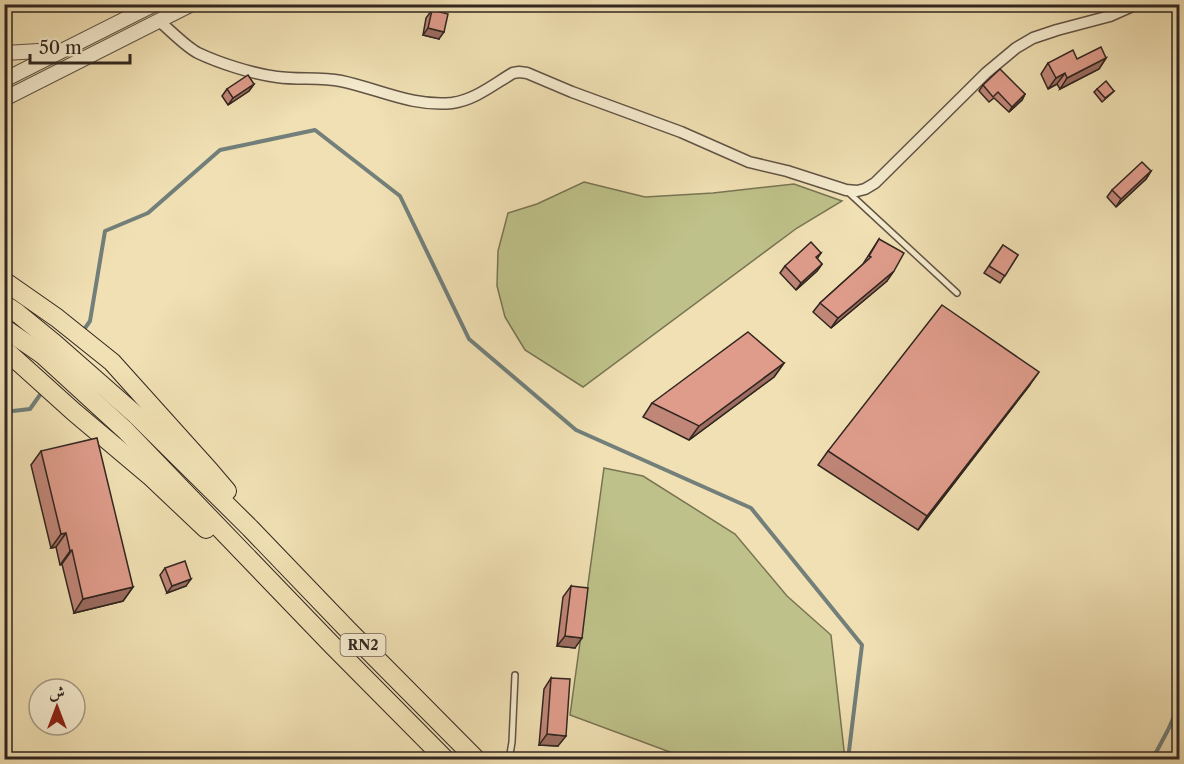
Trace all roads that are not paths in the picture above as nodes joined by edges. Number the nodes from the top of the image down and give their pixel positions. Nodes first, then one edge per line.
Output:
1 (155, 4) edge
2 (192, 4) edge
3 (1137, 4) edge
4 (159, 21) junction
5 (66, 50) junction
6 (4, 53) edge
7 (4, 80) edge
8 (4, 99) edge
9 (846, 190) junction
10 (4, 281) edge
11 (957, 293) dead end
12 (4, 304) edge
13 (4, 328) edge
14 (4, 349) edge
15 (95, 390) junction
16 (250, 528) junction
17 (252, 560) junction
18 (515, 675) dead end
19 (446, 759) edge
20 (477, 759) edge
21 (509, 759) edge

1 - 5 street
2 - 4 street
3 - 9 street
4 - 8 street
4 - 9 street
5 - 6 street
5 - 7 street
9 - 11 lane
10 - 16 highway
12 - 15 highway, RN2
13 - 15 highway, RN2
14 - 17 highway
15 - 16 highway, RN2
15 - 17 highway, RN2
16 - 20 highway, RN2
17 - 19 highway, RN2
18 - 21 lane

